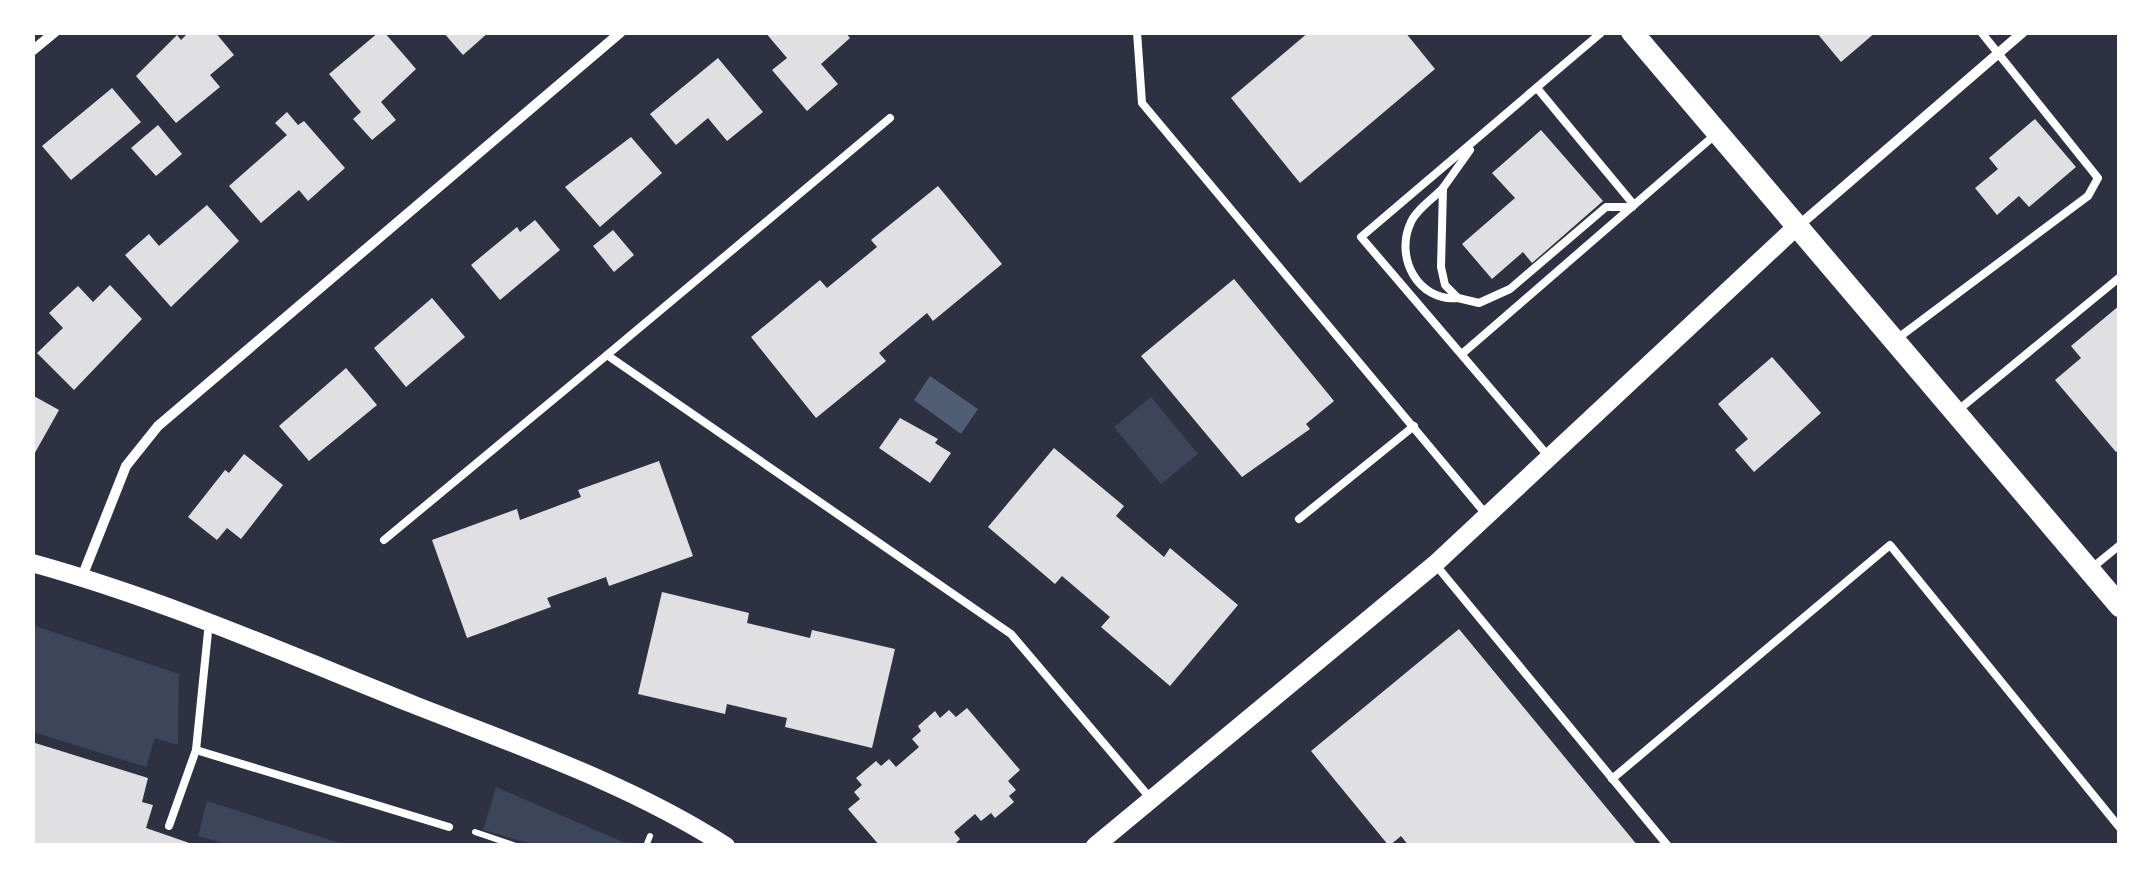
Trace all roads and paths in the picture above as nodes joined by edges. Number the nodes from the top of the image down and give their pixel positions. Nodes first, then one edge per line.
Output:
1 (55, 32) edge
2 (621, 32) edge
3 (1137, 32) edge
4 (1602, 32) edge
5 (1632, 32) edge
6 (1981, 32) edge
7 (2023, 32) edge
8 (32, 51) edge
9 (1998, 54) junction
10 (1537, 88) junction
11 (890, 118) dead end
12 (1716, 134) junction
13 (1478, 138) junction
14 (1443, 188) junction
15 (1633, 206) junction
16 (1795, 228) junction
17 (2120, 277) edge
18 (1458, 298) junction
19 (1893, 342) junction
20 (1463, 353) junction
21 (607, 355) junction
22 (1954, 414) junction
23 (1414, 426) junction
24 (1550, 458) junction
25 (1488, 516) junction
26 (1299, 519) dead end
27 (384, 540) dead end
28 (2120, 545) edge
29 (32, 564) edge
30 (1435, 564) junction
31 (2090, 570) junction
32 (82, 577) junction
33 (2120, 606) edge
34 (209, 622) junction
35 (196, 750) junction
36 (1612, 778) junction
37 (1151, 799) junction
38 (169, 826) dead end
39 (449, 827) dead end
40 (2120, 828) edge
41 (474, 832) dead end
42 (650, 836) dead end
43 (516, 846) edge
44 (646, 846) edge
45 (726, 846) edge
46 (1095, 846) edge
47 (1668, 846) edge

1 - 8 street
2 - 32 street
3 - 23 lane
4 - 10 lane
5 - 12 main road
6 - 9 lane
7 - 9 street
9 - 16 street
9 - 19 lane
10 - 13 lane
10 - 15 lane
11 - 21 lane
12 - 15 lane
12 - 16 main road
13 - 14 lane
13 - 20 lane
14 - 18 lane
14 - 18 lane
15 - 18 lane
15 - 20 lane
16 - 19 main road
16 - 24 street
17 - 22 lane
19 - 22 main road
20 - 24 lane
21 - 27 lane
21 - 37 lane
22 - 31 main road
23 - 25 lane
23 - 26 lane
24 - 25 street
25 - 30 street
28 - 31 lane
29 - 32 street
30 - 36 lane
30 - 37 street
31 - 33 main road
32 - 34 street
34 - 35 lane
34 - 45 street
35 - 38 lane
35 - 39 lane
36 - 40 lane
36 - 47 lane
37 - 46 street
41 - 43 path
42 - 44 path

